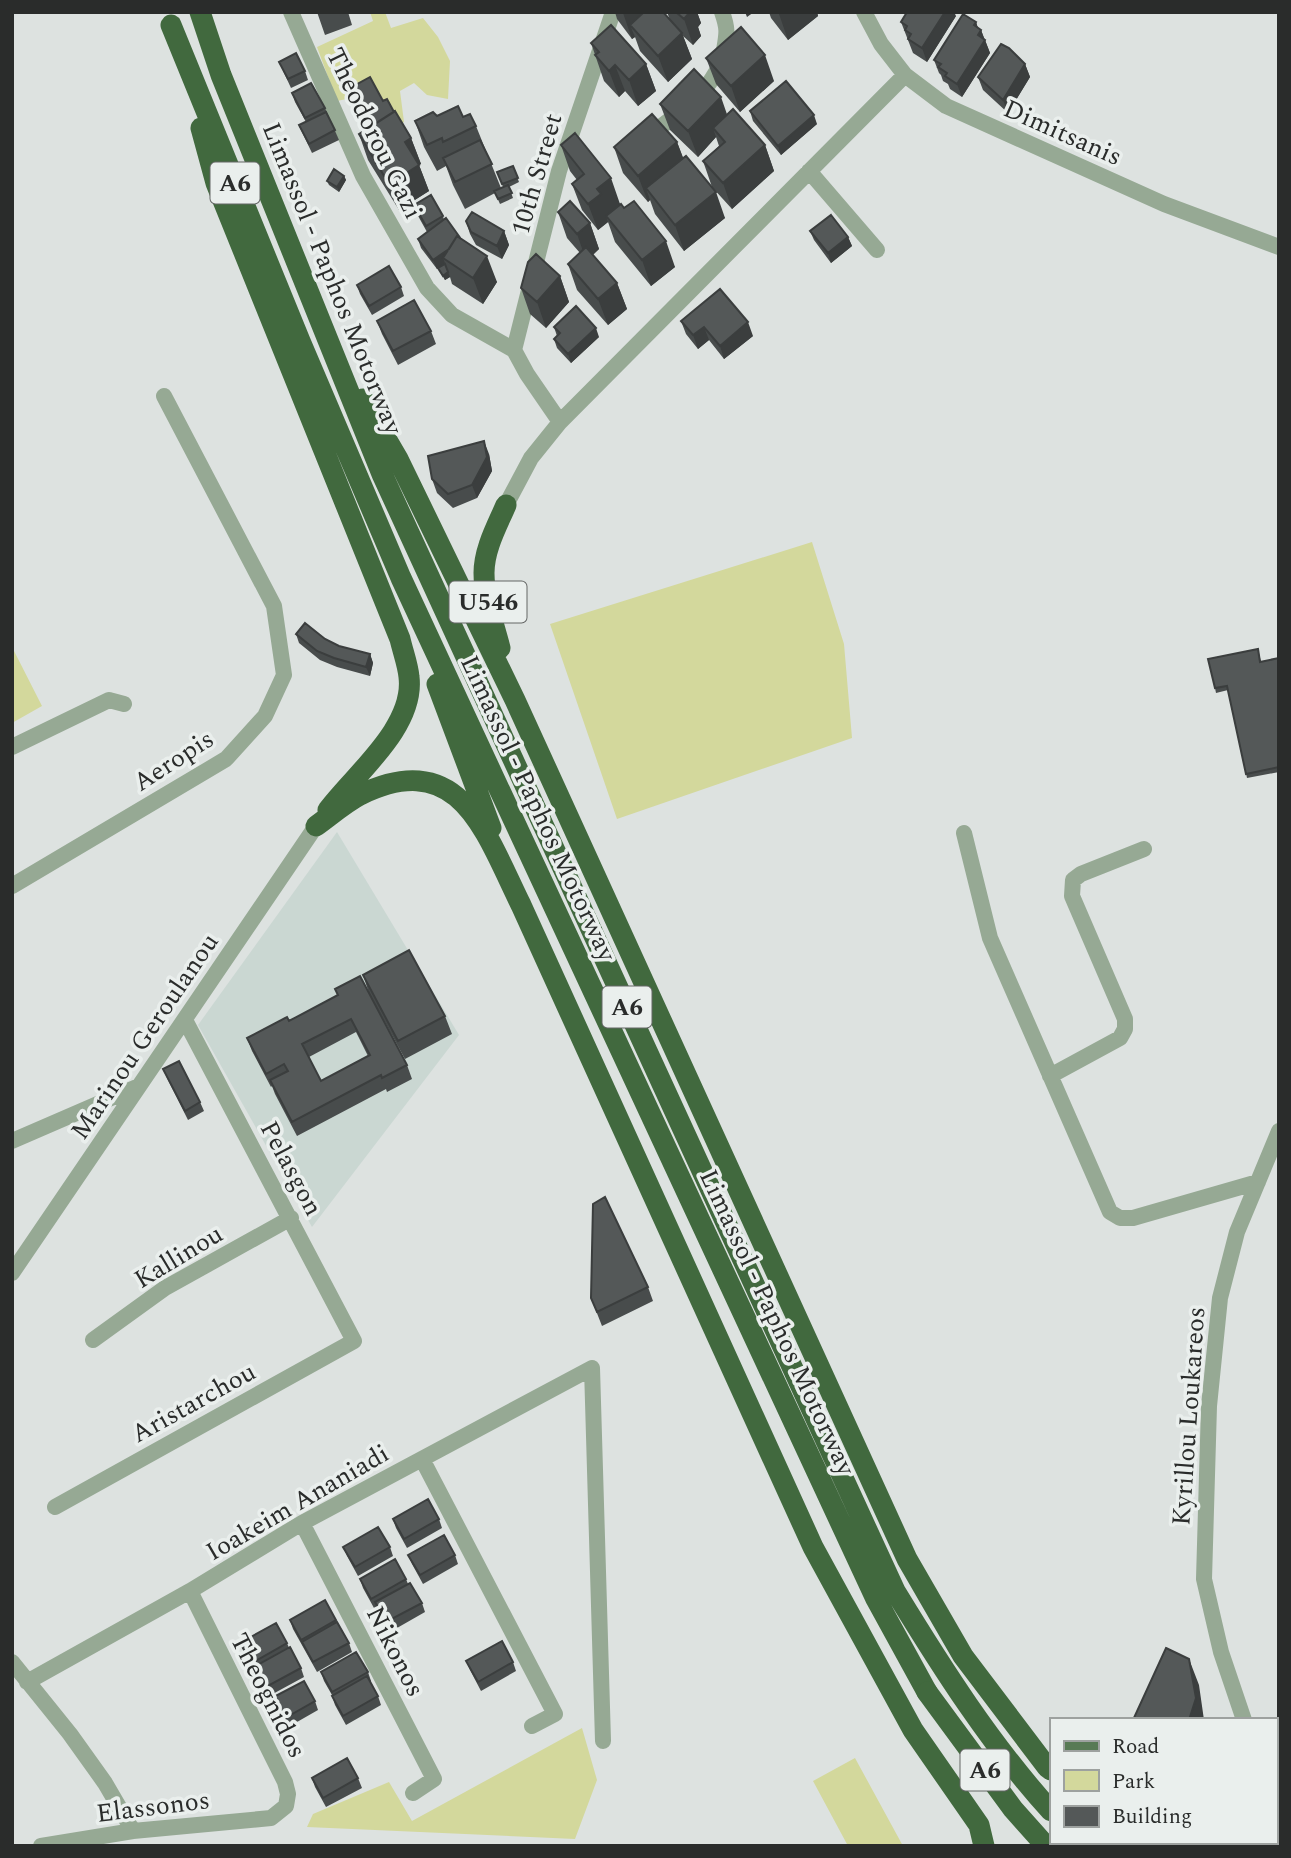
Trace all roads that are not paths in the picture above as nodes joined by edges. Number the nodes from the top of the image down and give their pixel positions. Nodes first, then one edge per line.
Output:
1 (200, 12) edge
2 (291, 12) edge
3 (613, 12) edge
4 (722, 12) edge
5 (864, 12) edge
6 (169, 19) edge
7 (905, 75) junction
8 (641, 142) edge
9 (809, 171) junction
10 (1279, 247) edge
11 (877, 250) dead end
12 (320, 325) junction
13 (514, 350) junction
14 (163, 396) dead end
15 (560, 422) junction
16 (506, 505) joint
17 (401, 579) junction
18 (515, 700) junction
19 (124, 704) dead end
20 (12, 747) edge
21 (316, 826) junction
22 (964, 833) dead end
23 (1144, 849) dead end
24 (12, 886) edge
25 (522, 905) junction
26 (185, 1020) junction
27 (1050, 1076) junction
28 (139, 1086) junction
29 (1279, 1130) edge
30 (12, 1141) edge
31 (1258, 1182) junction
32 (291, 1219) junction
33 (12, 1273) edge
34 (93, 1340) dead end
35 (354, 1341) joint
36 (422, 1459) junction
37 (55, 1507) dead end
38 (302, 1523) junction
39 (190, 1591) junction
40 (12, 1662) edge
41 (27, 1682) junction
42 (1241, 1716) edge
43 (532, 1726) dead end
44 (603, 1741) dead end
45 (1050, 1769) edge
46 (413, 1793) dead end
47 (1050, 1810) edge
48 (271, 1818) joint
49 (133, 1831) junction
50 (1050, 1834) edge
51 (41, 1846) edge
52 (985, 1846) edge
53 (1036, 1846) edge
54 (1046, 1846) edge

1 - 12 highway, Limassol - Paphos Motorway / A6
2 - 13 street, Theodorou Gazi
3 - 13 street, 10th Street
4 - 8 street
5 - 7 street, Dimitsanis
6 - 17 highway, Limassol - Paphos Motorway / A6
6 - 21 highway
7 - 9 street, U546
7 - 10 street, Dimitsanis
9 - 11 street
9 - 15 street, U546
12 - 18 highway
12 - 47 highway, Limassol - Paphos Motorway / A6
13 - 15 street
14 - 24 street, Aeropis
15 - 16 street, U546
16 - 18 highway, U546
17 - 25 highway
17 - 54 highway, Limassol - Paphos Motorway / A6, bridge
18 - 45 highway
19 - 20 street
21 - 25 highway
21 - 26 street, Marinou Geroulanou
22 - 27 street
23 - 27 street
25 - 52 highway
26 - 28 street, Marinou Geroulanou
26 - 32 street, Pelasgon
27 - 31 street
28 - 30 street
28 - 33 street, Marinou Geroulanou
29 - 31 street, Kyrillou Loukareos
31 - 42 street, Kyrillou Loukareos
32 - 34 street, Kallinou
32 - 35 street, Pelasgon
35 - 37 street, Aristarchou
36 - 38 street, Ioakeim Ananiadi
36 - 43 street
36 - 44 street, Ioakeim Ananiadi
38 - 39 street, Ioakeim Ananiadi
38 - 46 street, Nikonos
39 - 41 street, Ioakeim Ananiadi
39 - 48 street, Theognidos
40 - 41 street
41 - 49 street
48 - 49 street, Elassonos
49 - 51 street, Elassonos
50 - 53 main road

